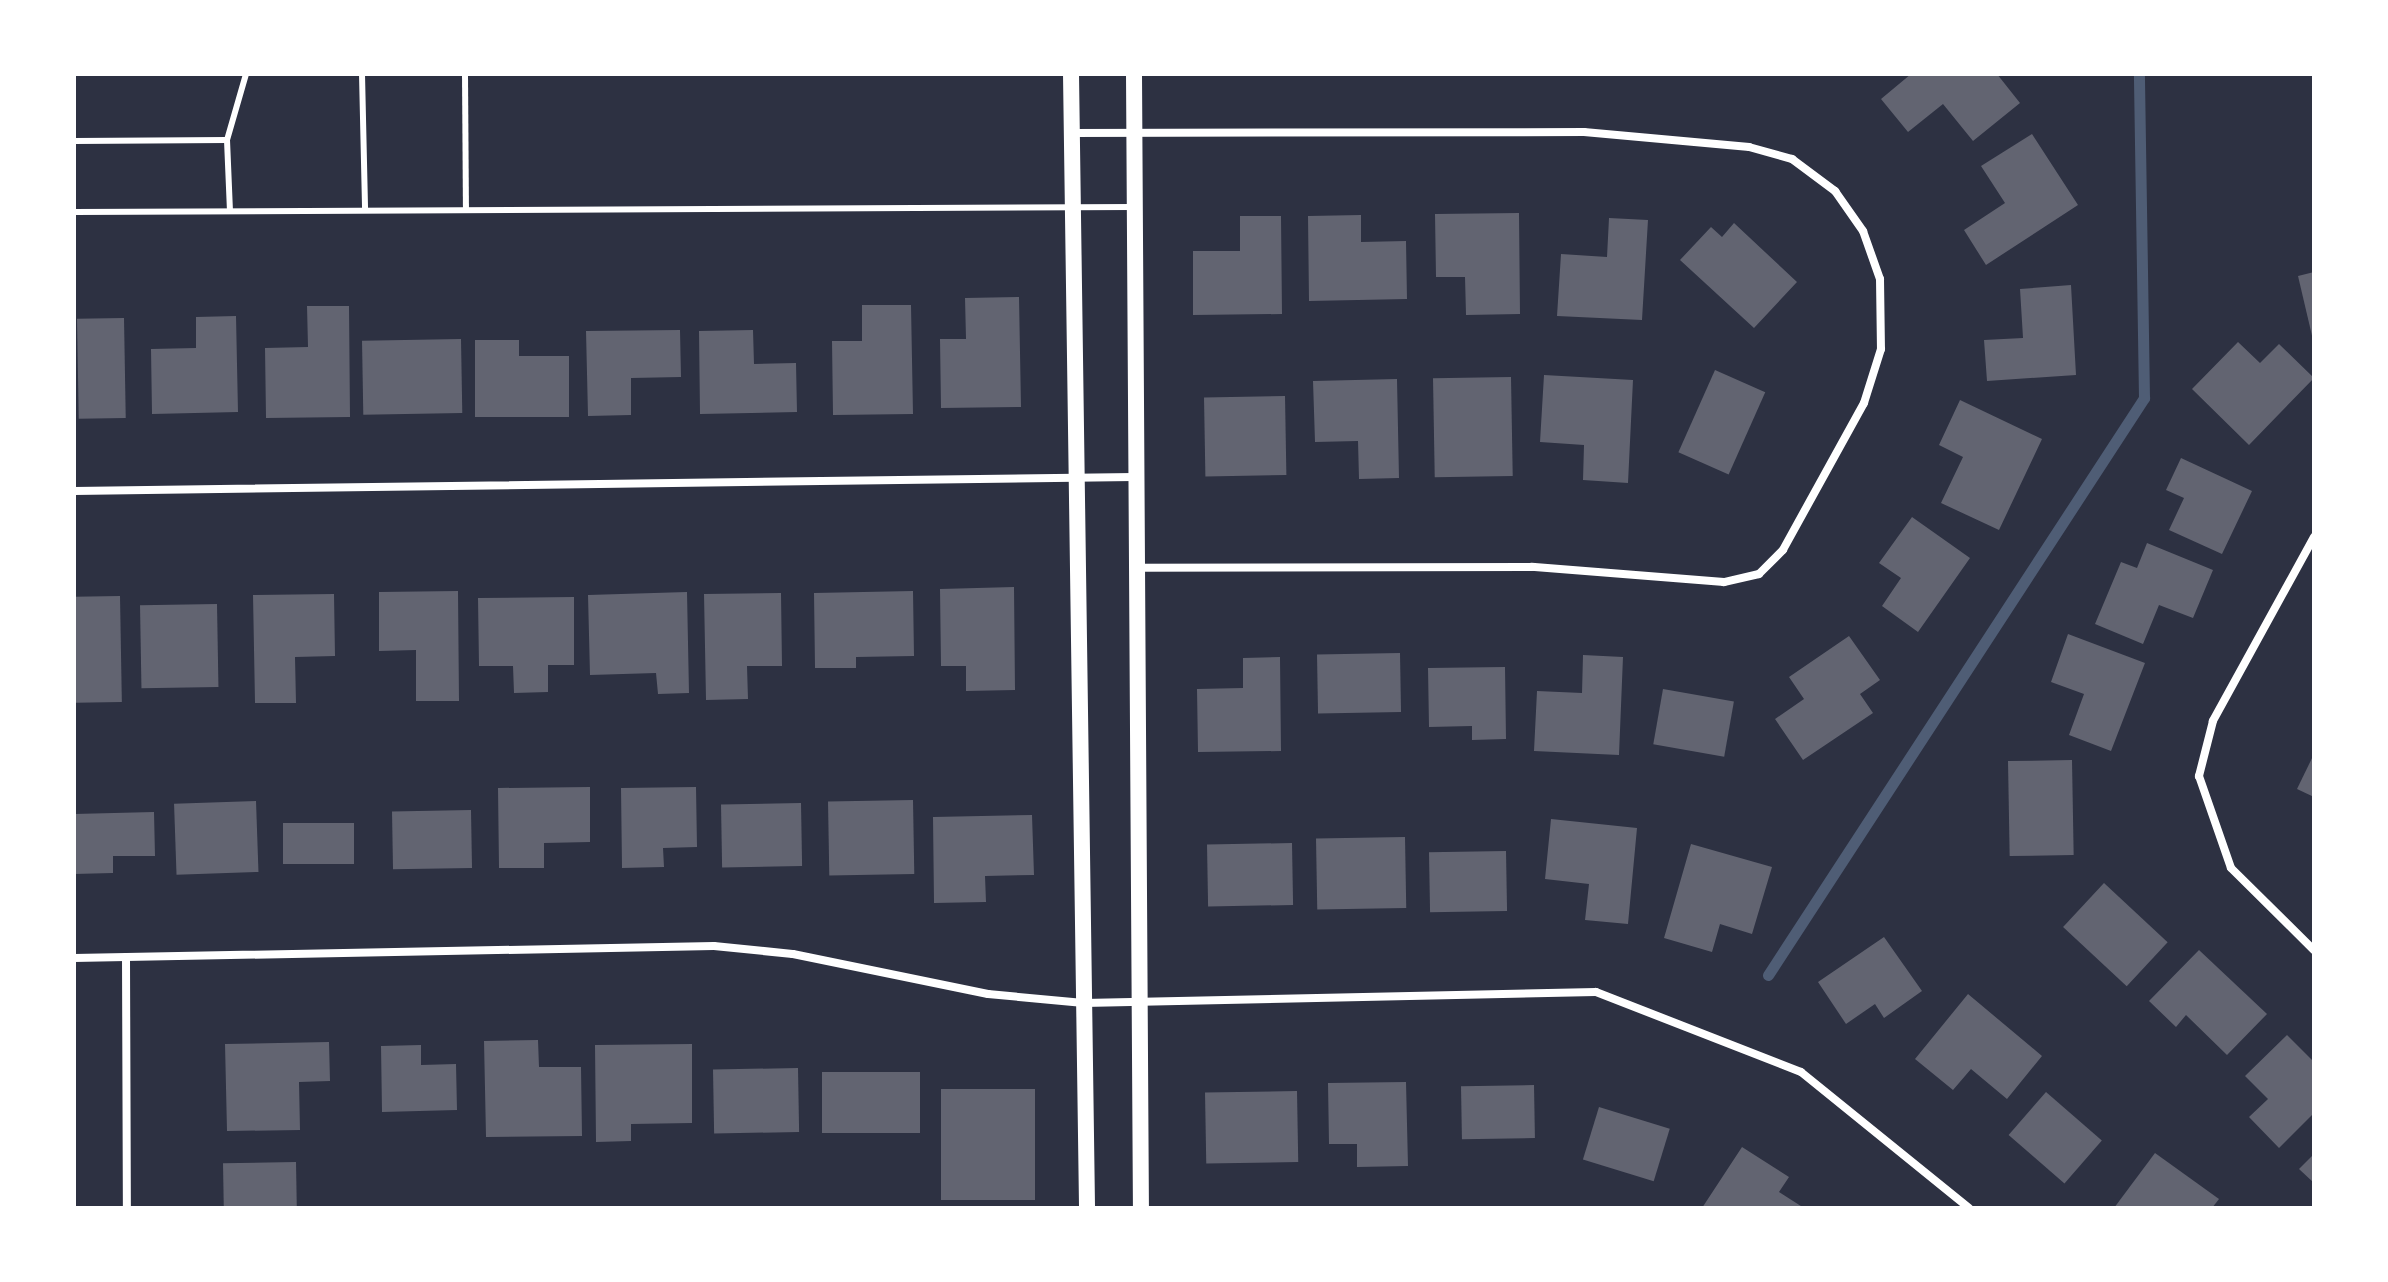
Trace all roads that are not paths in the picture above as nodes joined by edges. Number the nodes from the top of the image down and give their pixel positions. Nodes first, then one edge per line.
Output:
1 (246, 74) edge
2 (362, 74) edge
3 (465, 74) edge
4 (1071, 74) edge
5 (1134, 74) edge
6 (1071, 133) junction
7 (1135, 133) junction
8 (227, 140) junction
9 (74, 141) edge
10 (1072, 207) junction
11 (1137, 207) junction
12 (365, 210) junction
13 (466, 210) junction
14 (230, 211) junction
15 (74, 212) edge
16 (1076, 477) junction
17 (1134, 477) junction
18 (74, 491) edge
19 (2314, 537) edge
20 (1133, 568) junction
21 (2314, 950) edge
22 (126, 957) junction
23 (74, 958) edge
24 (1139, 1002) junction
25 (1084, 1003) junction
26 (127, 1208) edge
27 (1087, 1208) edge
28 (1141, 1208) edge
29 (1969, 1208) edge

1 - 8 lane
2 - 12 lane
3 - 13 lane
4 - 6 main road
5 - 7 main road
6 - 7 street
6 - 10 main road
7 - 11 main road
7 - 20 street
8 - 9 lane
8 - 14 lane
10 - 11 lane
10 - 13 lane
10 - 16 main road
11 - 17 main road
12 - 13 lane
12 - 14 lane
14 - 15 lane
16 - 17 street
16 - 18 street
16 - 25 main road
17 - 20 main road
19 - 21 street
20 - 24 main road
22 - 23 street
22 - 25 street
22 - 26 street
24 - 25 street
24 - 28 main road
24 - 29 street
25 - 27 main road

